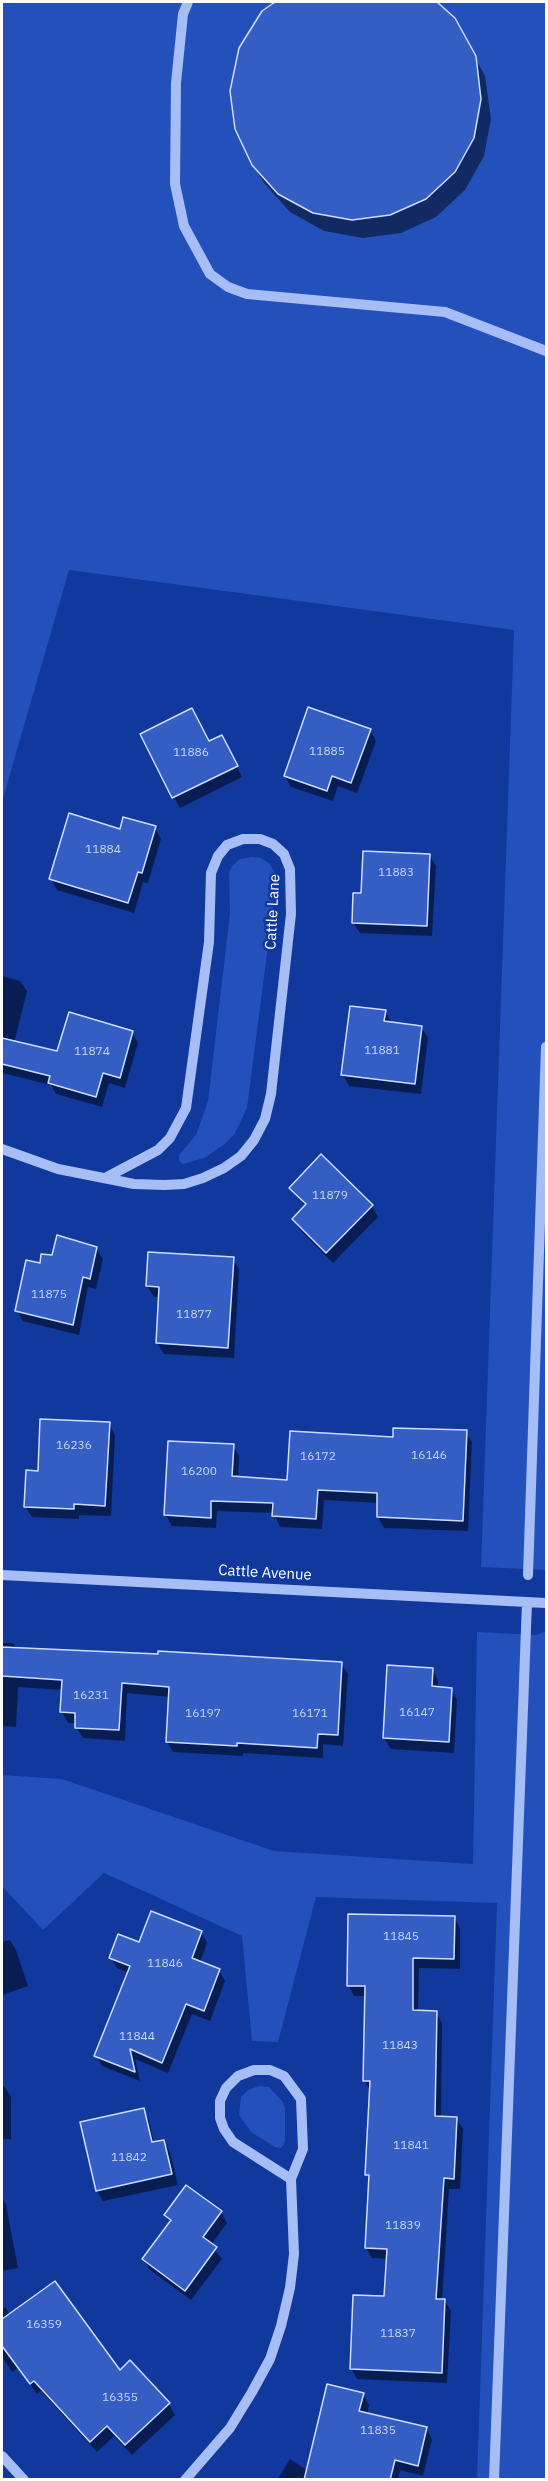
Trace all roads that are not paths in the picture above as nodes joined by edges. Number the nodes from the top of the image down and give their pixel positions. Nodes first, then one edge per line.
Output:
1 (188, 2) edge
2 (546, 351) edge
3 (546, 1047) edge
4 (2, 1149) edge
5 (107, 1177) junction
6 (2, 1575) edge
7 (528, 1575) dead end
8 (527, 1602) junction
9 (546, 1604) edge
10 (291, 2179) junction
11 (2, 2456) edge
12 (24, 2480) edge
13 (185, 2480) edge
14 (494, 2480) edge

1 - 2 street
3 - 7 street
4 - 5 street, Cattle Lane
5 - 5 street, Cattle Lane
6 - 8 street, Cattle Avenue
8 - 9 street, Cattle Avenue
8 - 14 street
10 - 10 street
10 - 13 street
11 - 12 street

